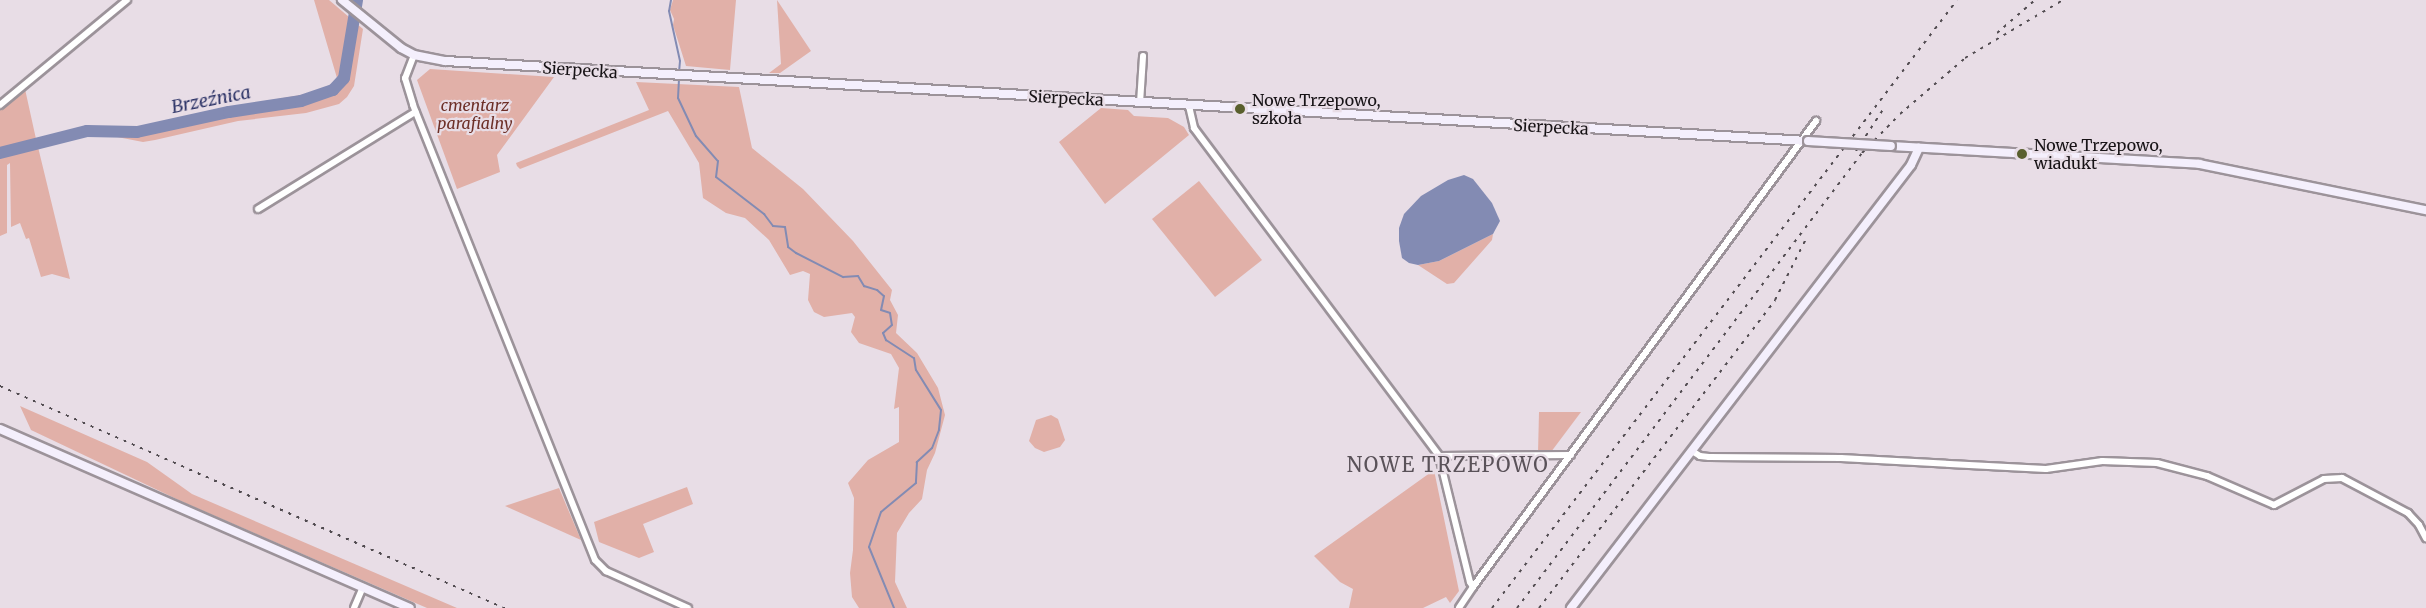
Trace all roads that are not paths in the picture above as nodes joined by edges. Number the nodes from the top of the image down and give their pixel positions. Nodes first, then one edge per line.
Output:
1 (127, 0) edge
2 (344, 1) edge
3 (414, 55) junction
4 (1143, 57) dead end
5 (1140, 103) junction
6 (0, 105) edge
7 (1189, 106) junction
8 (416, 112) junction
9 (1816, 121) dead end
10 (1805, 141) junction
11 (1919, 148) junction
12 (258, 208) dead end
13 (2426, 210) edge
14 (0, 429) edge
15 (1692, 451) junction
16 (1571, 455) junction
17 (1439, 456) junction
18 (2426, 538) edge
19 (363, 587) junction
20 (1473, 587) junction
21 (354, 608) edge
22 (410, 608) edge
23 (688, 608) edge
24 (1459, 608) edge
25 (1571, 608) edge

1 - 6 street
2 - 3 street, Sierpecka
3 - 5 street, Sierpecka
3 - 8 street
4 - 5 street
5 - 7 street, Sierpecka
7 - 10 street, Sierpecka
7 - 17 street
8 - 12 street
8 - 23 street
9 - 10 street
10 - 11 street, Sierpecka, bridge
10 - 16 street
11 - 13 street, Sierpecka
11 - 15 street
14 - 19 street
15 - 18 street
15 - 25 street
16 - 17 street
16 - 20 street
17 - 20 street
19 - 21 street
19 - 22 street
20 - 24 street

